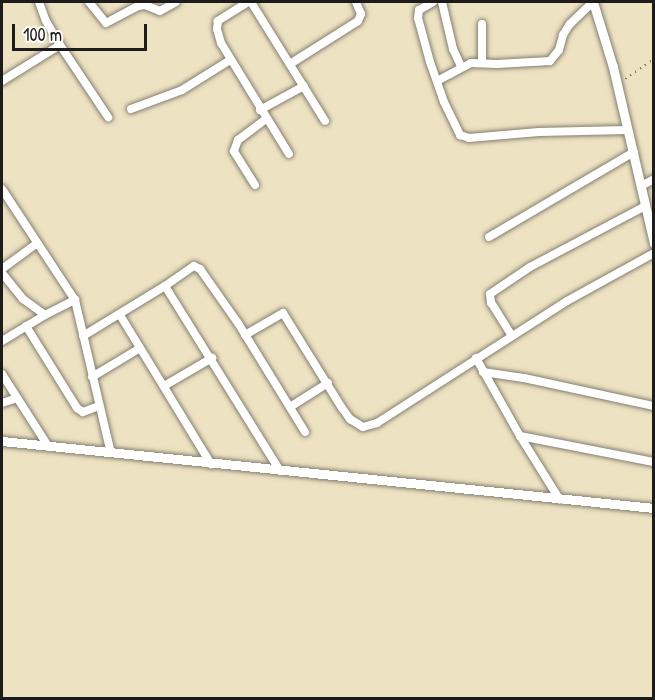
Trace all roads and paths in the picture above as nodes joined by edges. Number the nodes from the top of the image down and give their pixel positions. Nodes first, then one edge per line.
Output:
1 (39, 2) edge
2 (89, 2) edge
3 (176, 2) edge
4 (250, 2) edge
5 (356, 2) edge
6 (433, 2) edge
7 (441, 2) edge
8 (593, 2) edge
9 (482, 24) dead end
10 (60, 45) junction
11 (654, 59) edge
12 (230, 60) junction
13 (482, 62) junction
14 (290, 64) junction
15 (461, 66) junction
16 (2, 81) edge
17 (436, 81) junction
18 (617, 84) junction
19 (304, 86) junction
20 (131, 109) dead end
21 (260, 110) junction
22 (108, 117) dead end
23 (266, 119) junction
24 (325, 121) dead end
25 (627, 130) junction
26 (634, 152) junction
27 (289, 154) dead end
28 (654, 179) edge
29 (255, 185) dead end
30 (641, 186) junction
31 (2, 189) edge
32 (645, 206) junction
33 (652, 231) edge
34 (489, 237) dead end
35 (654, 243) edge
36 (36, 244) junction
37 (654, 253) edge
38 (2, 269) edge
39 (2, 273) edge
40 (165, 286) junction
41 (75, 300) junction
42 (45, 315) junction
43 (120, 315) junction
44 (26, 326) junction
45 (245, 335) junction
46 (83, 336) junction
47 (512, 336) junction
48 (2, 341) edge
49 (140, 348) junction
50 (212, 358) junction
51 (476, 358) junction
52 (483, 372) junction
53 (2, 374) edge
54 (92, 377) junction
55 (328, 384) junction
56 (164, 386) junction
57 (17, 398) junction
58 (2, 403) edge
59 (99, 405) junction
60 (654, 406) edge
61 (290, 407) junction
62 (304, 432) dead end
63 (520, 436) junction
64 (2, 441) edge
65 (48, 446) junction
66 (111, 453) junction
67 (654, 462) edge
68 (212, 464) junction
69 (280, 471) junction
70 (560, 500) junction
71 (654, 508) edge

1 - 10 street
2 - 3 street
4 - 12 street
4 - 14 street
5 - 14 street
6 - 17 street
7 - 15 street
8 - 13 street
8 - 18 street
9 - 13 street
10 - 16 street
10 - 22 street
11 - 18 path
12 - 20 street
12 - 21 street
13 - 15 street
14 - 19 street
15 - 17 street
17 - 25 street
18 - 25 street
19 - 21 street
19 - 24 street
21 - 23 street
23 - 27 street
23 - 29 street
25 - 26 street
26 - 30 street
26 - 34 street
28 - 30 street
30 - 32 street
31 - 36 street
32 - 33 street
32 - 47 street
33 - 35 street
36 - 38 street
36 - 41 street
37 - 47 street
39 - 42 street
40 - 43 street
40 - 45 street
40 - 50 street
41 - 42 street
41 - 46 street
42 - 44 street
43 - 46 street
43 - 49 street
44 - 48 street
44 - 59 street
45 - 55 street
45 - 61 street
46 - 54 street
47 - 51 street
49 - 54 street
49 - 56 street
50 - 56 street
50 - 69 street
51 - 52 street
51 - 55 street
52 - 60 street
52 - 63 street
53 - 57 street
54 - 59 street
55 - 61 street
56 - 68 street
57 - 58 street
57 - 65 street
59 - 66 street
61 - 62 street
63 - 67 street
63 - 70 street
64 - 65 street
65 - 66 street
66 - 68 street
68 - 69 street
69 - 70 street
70 - 71 street

